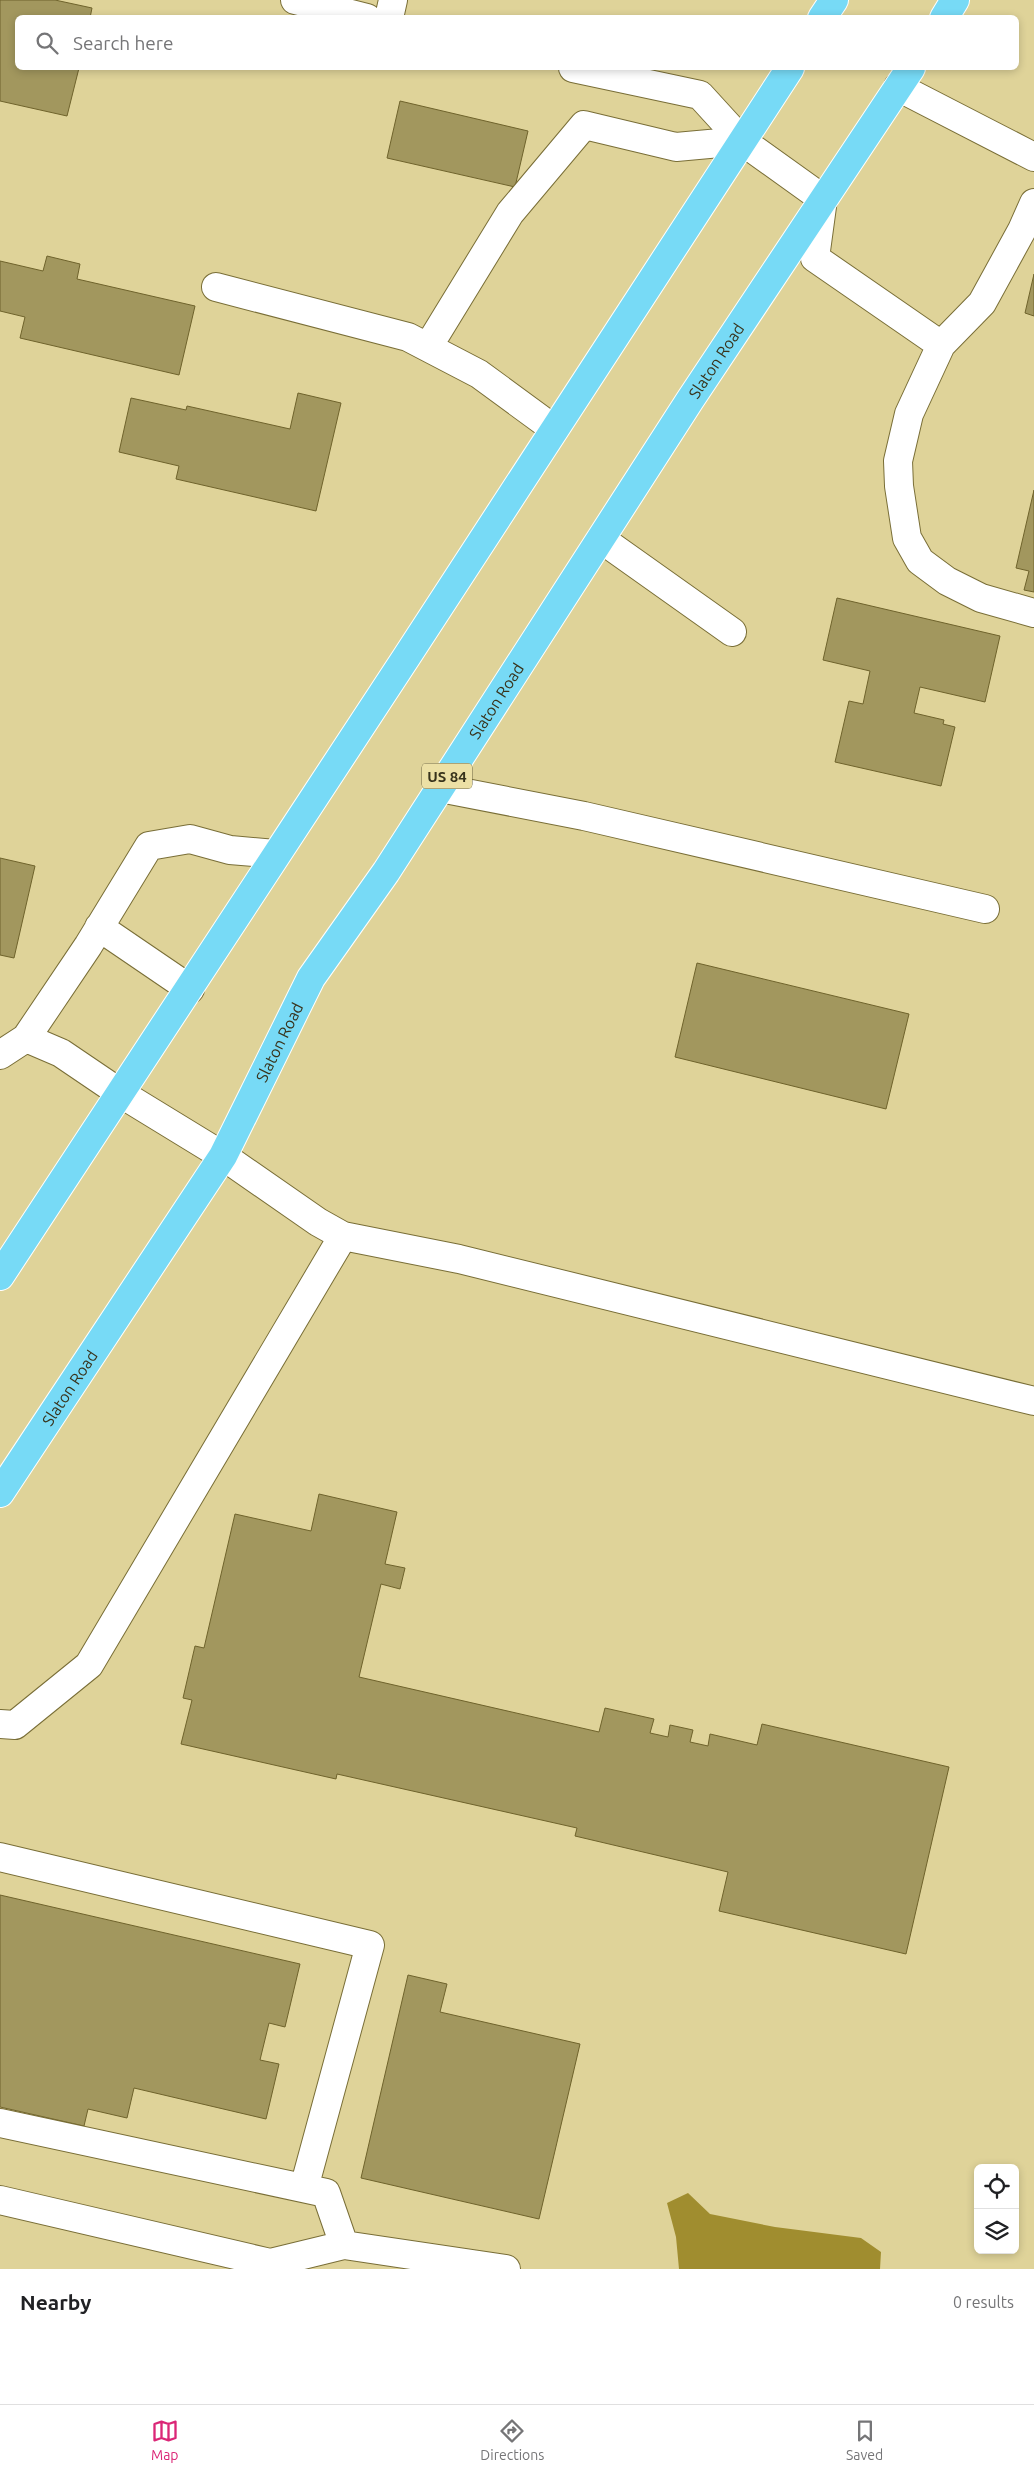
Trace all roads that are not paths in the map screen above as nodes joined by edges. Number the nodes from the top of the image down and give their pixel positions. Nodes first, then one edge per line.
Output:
1 (295, 0) edge
2 (393, 0) edge
3 (834, 0) edge
4 (955, 0) edge
5 (355, 15) edge
6 (389, 15) edge
7 (824, 15) edge
8 (946, 15) edge
9 (582, 70) edge
10 (789, 70) edge
11 (904, 77) edge
12 (742, 141) junction
13 (1034, 157) edge
14 (823, 199) junction
15 (1034, 203) edge
16 (216, 287) dead end
17 (941, 345) junction
18 (428, 348) junction
19 (554, 429) junction
20 (601, 539) junction
21 (1034, 613) edge
22 (732, 632) dead end
23 (440, 788) junction
24 (275, 854) junction
25 (985, 909) dead end
26 (99, 927) junction
27 (190, 989) junction
28 (26, 1038) junction
29 (0, 1055) edge
30 (120, 1094) junction
31 (223, 1156) junction
32 (343, 1236) junction
33 (0, 1276) edge
34 (1034, 1401) edge
35 (0, 1493) edge
36 (0, 1724) edge
37 (0, 1857) edge
38 (0, 2123) edge
39 (304, 2188) junction
40 (0, 2200) edge
41 (344, 2245) junction
42 (269, 2266) edge
43 (506, 2269) edge

1 - 5 lane
2 - 6 lane
3 - 7 highway
4 - 8 highway
9 - 12 lane
10 - 12 highway
11 - 13 lane
11 - 14 highway, Slaton Road / US 84
12 - 14 lane
12 - 18 lane
12 - 19 highway
14 - 17 lane
14 - 20 highway, Slaton Road / US 84
15 - 17 lane
16 - 18 lane
17 - 21 lane
18 - 19 lane
19 - 24 highway
20 - 22 lane
20 - 23 highway, Slaton Road / US 84
23 - 25 lane
23 - 31 highway, Slaton Road / US 84
24 - 26 lane
24 - 27 highway
26 - 27 lane
26 - 28 lane
27 - 30 highway
28 - 29 lane
28 - 30 lane
30 - 31 lane
30 - 33 highway
31 - 32 lane
31 - 35 highway, Slaton Road / US 84
32 - 34 lane
32 - 36 lane
37 - 39 lane
38 - 39 lane
39 - 41 lane
40 - 42 lane
41 - 42 lane
41 - 43 lane

